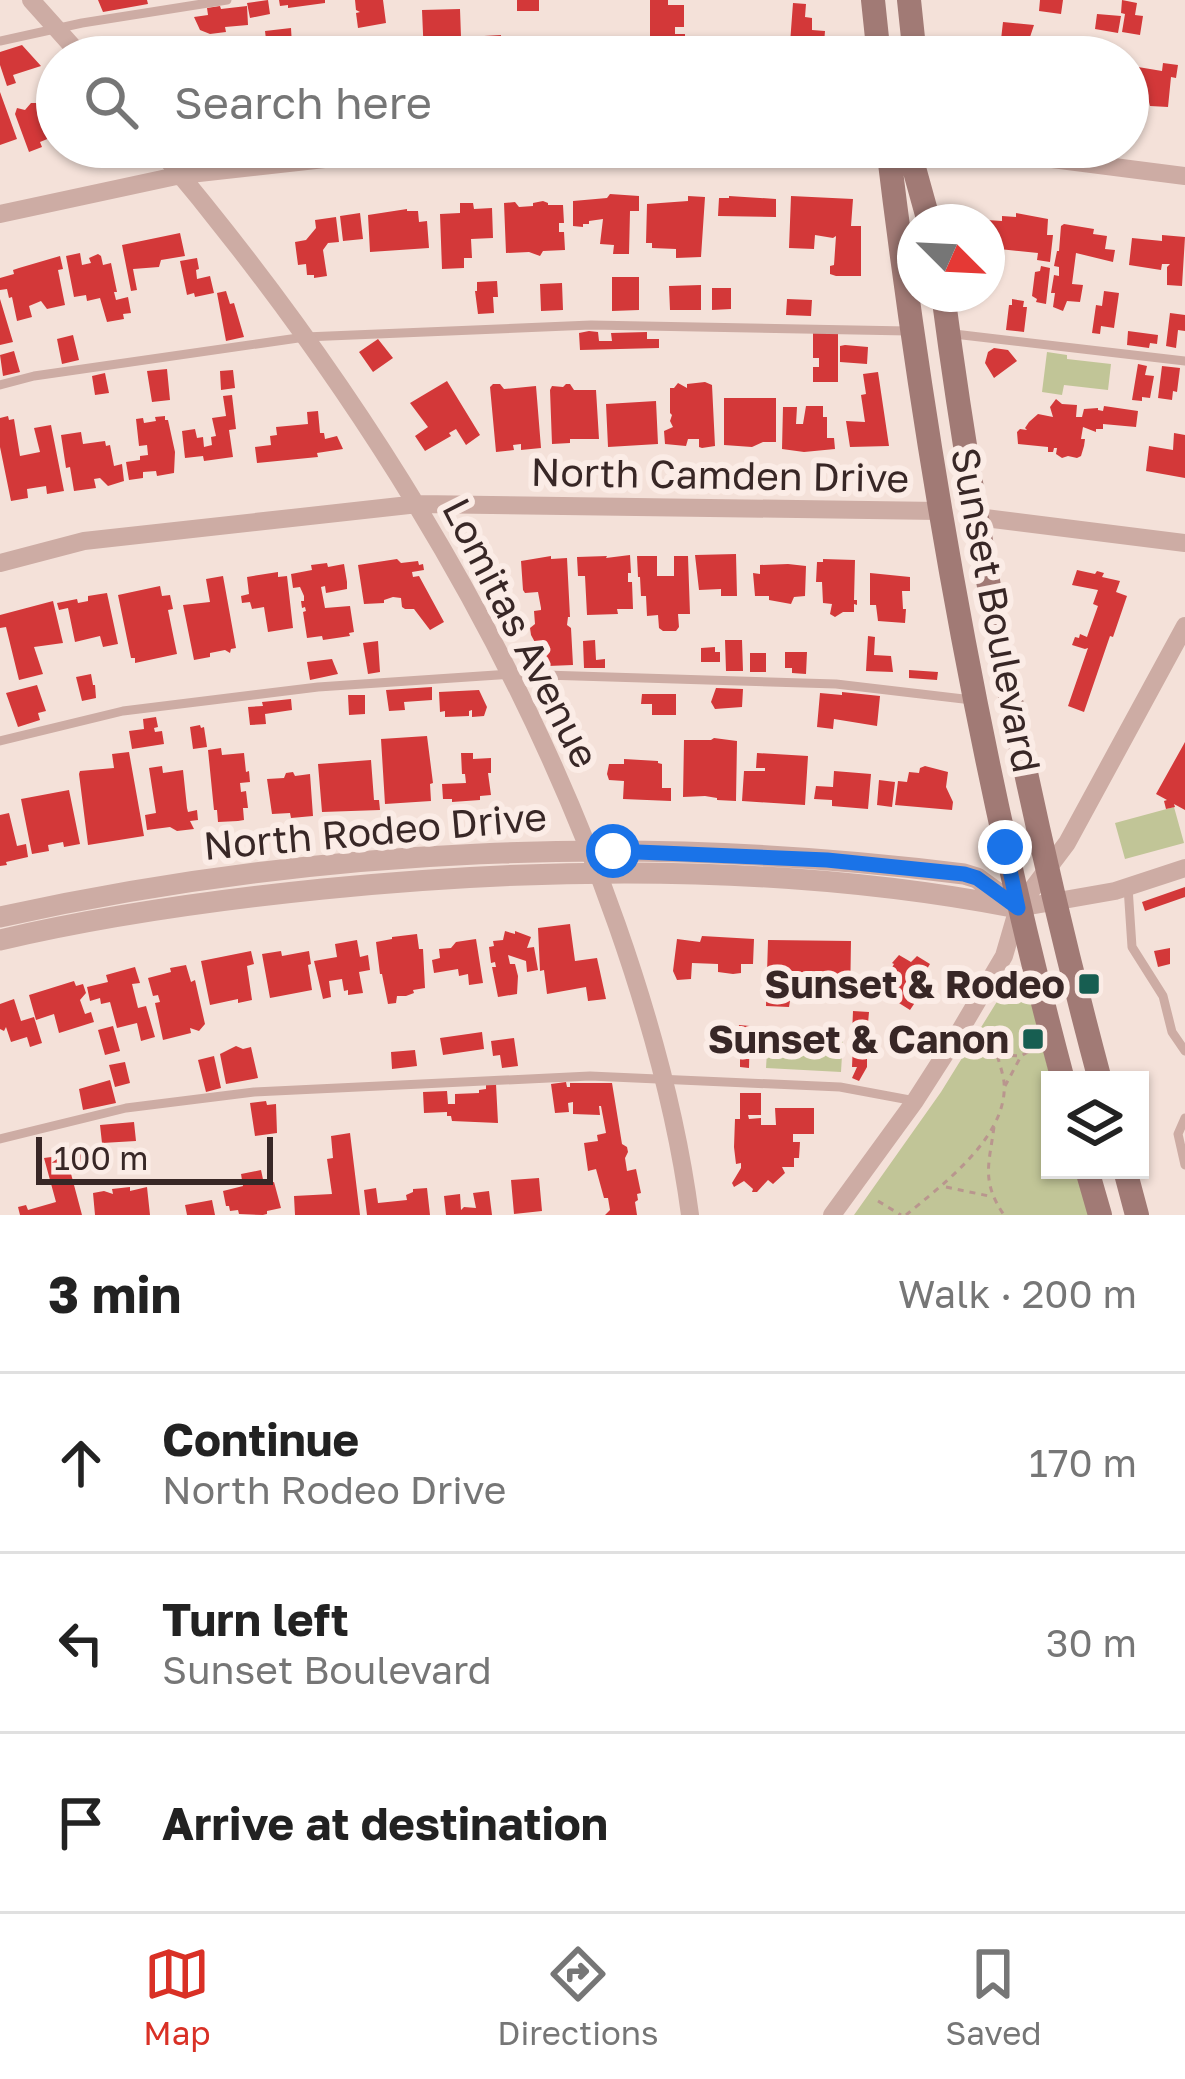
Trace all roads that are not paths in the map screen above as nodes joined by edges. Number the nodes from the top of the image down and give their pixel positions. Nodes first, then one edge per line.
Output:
1 (31, 0) edge
2 (227, 0) edge
3 (873, 0) edge
4 (909, 0) edge
5 (57, 28) junction
6 (64, 36) edge
7 (877, 36) edge
8 (913, 36) edge
9 (0, 41) edge
10 (175, 168) edge
11 (251, 168) edge
12 (891, 168) edge
13 (914, 168) edge
14 (927, 168) edge
15 (1122, 168) edge
16 (182, 176) junction
17 (1185, 176) edge
18 (925, 204) edge
19 (930, 204) edge
20 (0, 214) edge
21 (945, 312) edge
22 (911, 331) junction
23 (948, 333) junction
24 (305, 337) junction
25 (1185, 361) edge
26 (0, 385) edge
27 (919, 387) junction
28 (418, 504) junction
29 (939, 511) junction
30 (977, 517) junction
31 (1185, 543) edge
32 (0, 562) edge
33 (1185, 626) edge
34 (1000, 634) junction
35 (512, 674) junction
36 (975, 700) junction
37 (0, 741) edge
38 (590, 850) junction
39 (1185, 868) edge
40 (1048, 871) junction
41 (599, 874) junction
42 (1128, 887) junction
43 (1055, 902) junction
44 (1018, 908) junction
45 (0, 917) edge
46 (0, 940) edge
47 (1185, 1051) edge
48 (1061, 1071) edge
49 (1098, 1071) edge
50 (663, 1078) junction
51 (914, 1101) junction
52 (1185, 1118) edge
53 (0, 1139) edge
54 (1185, 1166) edge
55 (1090, 1179) edge
56 (1127, 1179) edge
57 (690, 1215) edge
58 (832, 1215) edge
59 (1100, 1215) edge
60 (1137, 1215) edge

1 - 5 street
2 - 5 lane
3 - 7 main road
4 - 8 main road
5 - 6 street
5 - 9 lane
10 - 16 street, Lomitas Avenue
11 - 16 street
12 - 22 main road, Sunset Boulevard
13 - 18 main road
14 - 19 main road
15 - 17 street
16 - 20 street
16 - 24 street, Lomitas Avenue
21 - 23 main road, Sunset Boulevard
22 - 24 lane
22 - 27 main road, Sunset Boulevard
23 - 25 lane
23 - 30 main road, Sunset Boulevard
24 - 26 lane
24 - 28 street, Lomitas Avenue
27 - 29 main road, Sunset Boulevard
27 - 30 main road
28 - 29 street, North Camden Drive
28 - 32 street, North Camden Drive
28 - 35 street, Lomitas Avenue
29 - 34 main road
29 - 36 main road, Sunset Boulevard
30 - 31 street
30 - 34 main road, Sunset Boulevard
33 - 40 street
34 - 40 main road, Sunset Boulevard
35 - 36 lane
35 - 37 lane
35 - 38 street, Lomitas Avenue
36 - 44 main road, Sunset Boulevard
38 - 41 street, Lomitas Avenue
38 - 44 street, North Rodeo Drive
38 - 45 street, North Rodeo Drive
39 - 42 street
40 - 43 main road, Sunset Boulevard
40 - 44 street
41 - 44 street, North Rodeo Drive
41 - 46 street, North Rodeo Drive
41 - 50 street, Lomitas Avenue
42 - 43 street
42 - 47 lane
43 - 44 street
43 - 49 main road, Sunset Boulevard
44 - 48 main road, Sunset Boulevard
44 - 51 street
50 - 51 lane
50 - 53 lane
50 - 57 street, Lomitas Avenue
51 - 58 street
52 - 54 lane
55 - 59 main road
56 - 60 main road

